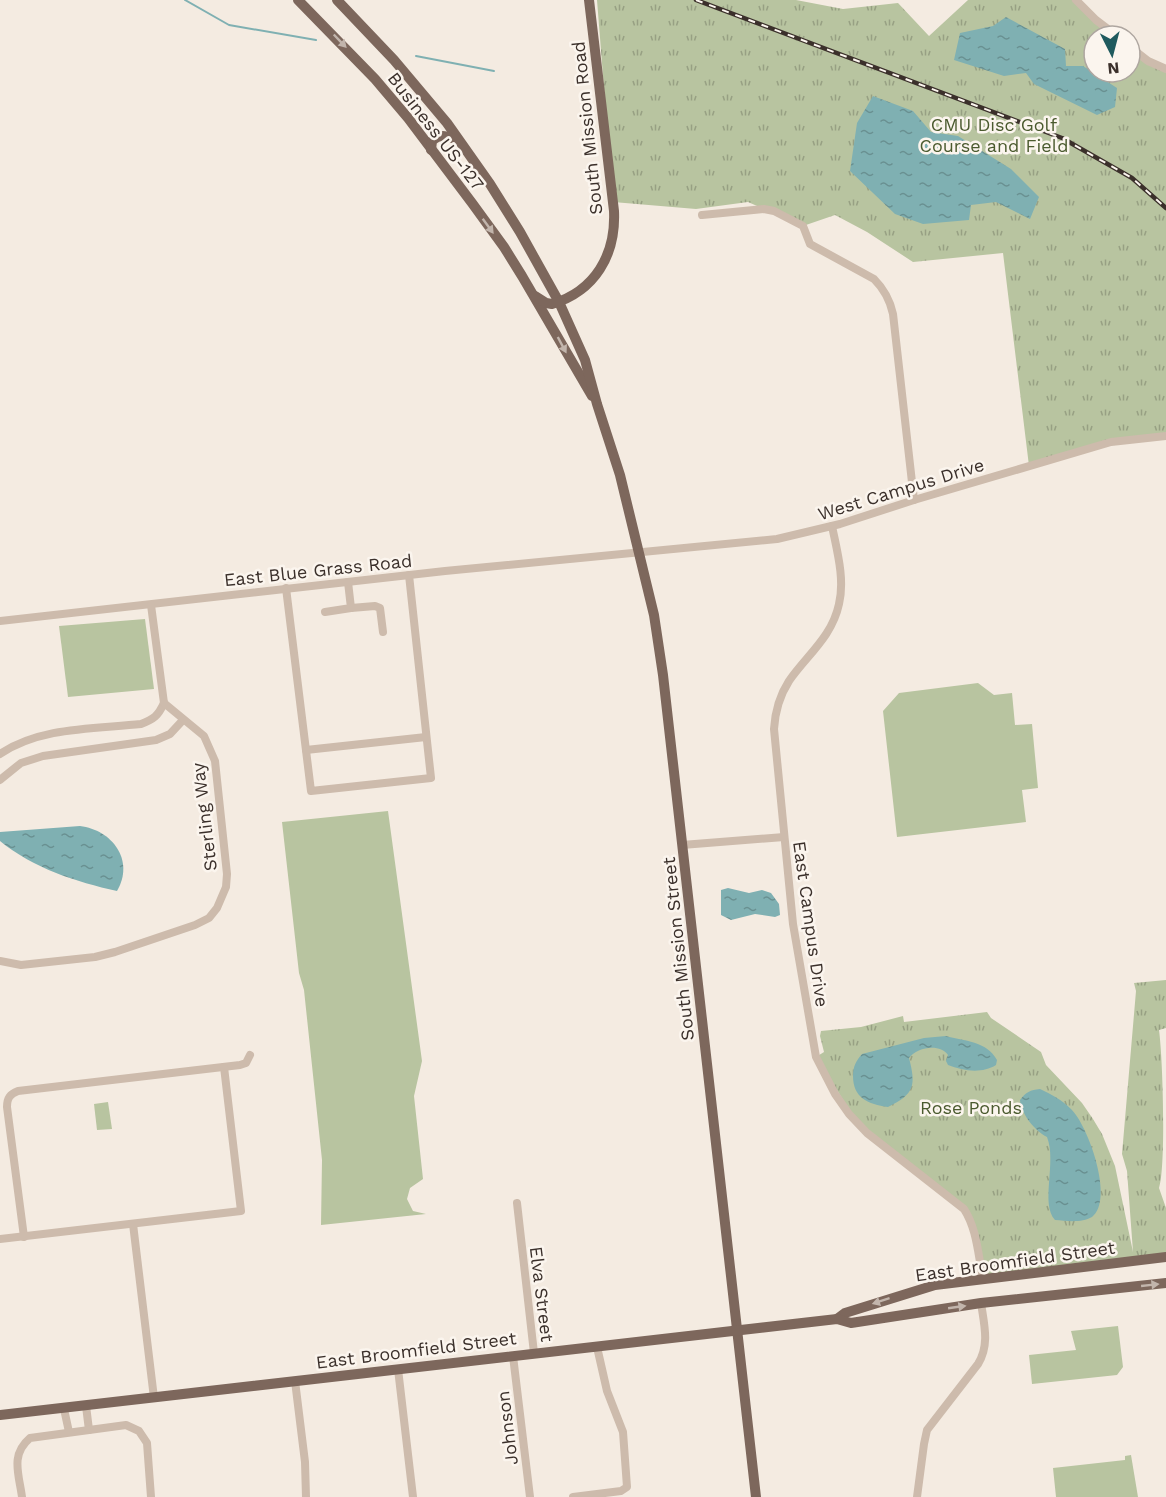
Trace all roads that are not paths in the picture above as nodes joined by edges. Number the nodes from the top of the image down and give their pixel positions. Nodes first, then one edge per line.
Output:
1 (298, 0) edge
2 (337, 0) edge
3 (589, 0) edge
4 (1076, 0) edge
5 (1103, 24) edge
6 (1142, 56) edge
7 (1166, 69) edge
8 (461, 143) junction
9 (431, 150) junction
10 (702, 215) dead end
11 (533, 294) junction
12 (560, 302) junction
13 (597, 404) junction
14 (1166, 436) edge
15 (914, 500) junction
16 (832, 526) junction
17 (640, 552) junction
18 (409, 575) junction
19 (348, 582) junction
20 (286, 588) junction
21 (151, 605) junction
22 (351, 608) junction
23 (325, 612) dead end
24 (0, 621) edge
25 (383, 632) dead end
26 (164, 703) junction
27 (183, 720) junction
28 (426, 737) junction
29 (306, 750) junction
30 (0, 754) edge
31 (0, 780) edge
32 (784, 837) junction
33 (682, 845) junction
34 (0, 960) edge
35 (250, 1055) dead end
36 (224, 1067) junction
37 (517, 1203) dead end
38 (133, 1224) junction
39 (24, 1237) junction
40 (0, 1239) edge
41 (1166, 1257) edge
42 (983, 1278) junction
43 (1166, 1283) edge
44 (909, 1293) junction
45 (981, 1303) junction
46 (906, 1314) junction
47 (837, 1319) junction
48 (738, 1331) junction
49 (597, 1347) junction
50 (534, 1353) junction
51 (513, 1356) junction
52 (398, 1369) junction
53 (295, 1381) junction
54 (154, 1398) junction
55 (86, 1406) junction
56 (64, 1409) junction
57 (0, 1415) edge
58 (89, 1430) junction
59 (69, 1432) junction
60 (22, 1497) edge
61 (151, 1497) edge
62 (306, 1497) edge
63 (413, 1497) edge
64 (530, 1497) edge
65 (573, 1497) edge
66 (756, 1497) edge
67 (917, 1497) edge

1 -> 9 main road, Business US-127
2 - 8 main road, Business US-127
3 - 12 main road, South Mission Road
4 - 5 street
6 - 7 street
8 - 9 main road
8 - 12 main road, Business US-127
9 -> 11 main road, Business US-127
10 - 15 street
11 - 12 main road
11 -> 13 main road, South Mission Street
12 - 13 main road, South Mission Street
13 - 17 main road, South Mission Street
14 - 15 street, West Campus Drive
15 - 16 street, West Campus Drive
16 - 17 street, West Campus Drive
16 - 32 street, East Campus Drive
17 - 18 street, East Blue Grass Road
17 - 33 main road, South Mission Street
18 - 19 street, East Blue Grass Road
18 - 28 street
19 - 20 street, East Blue Grass Road
19 - 22 street
20 - 21 street, East Blue Grass Road
20 - 29 street
21 - 24 street, East Blue Grass Road
21 - 26 street
22 - 23 street
22 - 25 street
26 - 27 street, Sterling Way
26 - 30 street
27 - 31 street
27 - 34 street, Sterling Way
28 - 29 street
28 - 29 street
32 - 33 street
32 - 42 street, East Campus Drive
33 - 48 main road, South Mission Street
35 - 36 street
36 - 38 street
36 - 39 street
37 - 50 street, Elva Street
38 - 39 street
38 - 54 street
39 - 40 street
41 - 42 main road, East Broomfield Street
42 - 44 main road, East Broomfield Street
45 -> 43 main road, East Broomfield Street
44 - 46 main road
44 -> 47 main road, East Broomfield Street
46 -> 45 main road, East Broomfield Street
45 - 67 street
46 - 47 main road, East Broomfield Street
47 - 48 main road, East Broomfield Street
48 - 49 main road, East Broomfield Street
48 - 66 main road, South Mission Street
49 - 50 main road, East Broomfield Street
49 - 65 street
50 - 51 main road, East Broomfield Street
51 - 52 main road, East Broomfield Street
51 - 64 street, Johnson
52 - 53 main road, East Broomfield Street
52 - 63 street
53 - 54 main road, East Broomfield Street
53 - 62 street
54 - 55 main road, East Broomfield Street
55 - 56 main road, East Broomfield Street
55 - 58 street
56 - 57 main road, East Broomfield Street
56 - 59 street
58 - 59 street
58 - 61 street
59 - 60 street

